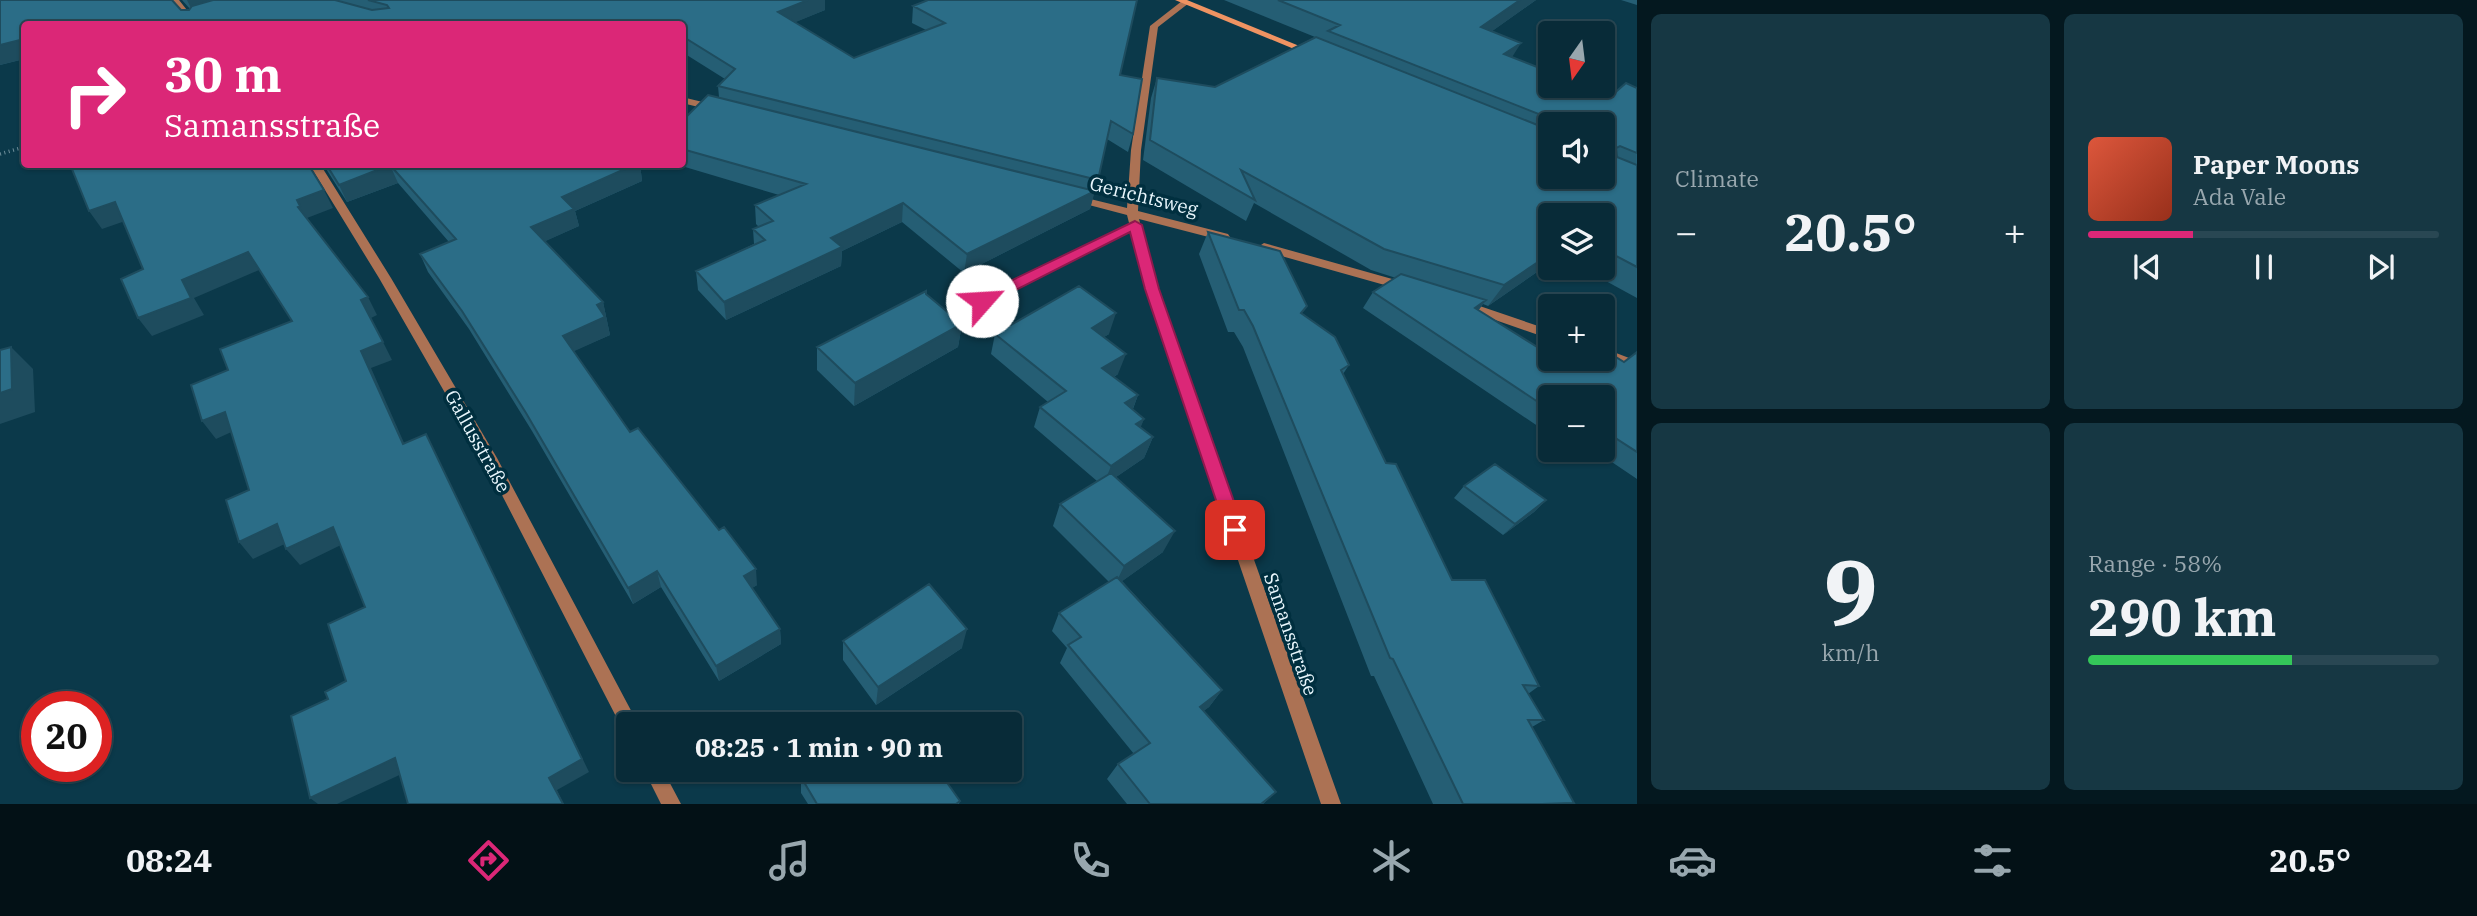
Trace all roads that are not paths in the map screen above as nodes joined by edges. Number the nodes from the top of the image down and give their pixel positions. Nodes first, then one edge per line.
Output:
1 (173, 0) edge
2 (1182, 1) edge
3 (202, 17) edge
4 (191, 21) edge
5 (194, 21) edge
6 (1323, 58) edge
7 (686, 101) edge
8 (722, 110) edge
9 (316, 168) edge
10 (1065, 196) edge
11 (1133, 219) junction
12 (1232, 239) edge
13 (1245, 242) edge
14 (1413, 289) edge
15 (982, 301) dead end
16 (1451, 301) edge
17 (1538, 331) edge
18 (1615, 358) edge
19 (1637, 366) edge
20 (623, 712) edge
21 (659, 782) edge
22 (671, 804) edge
23 (1331, 804) edge

1 - 4 street
2 - 6 main road
2 - 11 street, Samansstraße
3 - 5 street
7 - 8 street
9 - 20 street, Gallusstraße
10 - 11 street, Gerichtsweg
11 - 12 street, Gerichtsweg
11 - 15 street
11 - 23 street, Samansstraße
13 - 14 street
16 - 17 street
18 - 19 street
21 - 22 street

